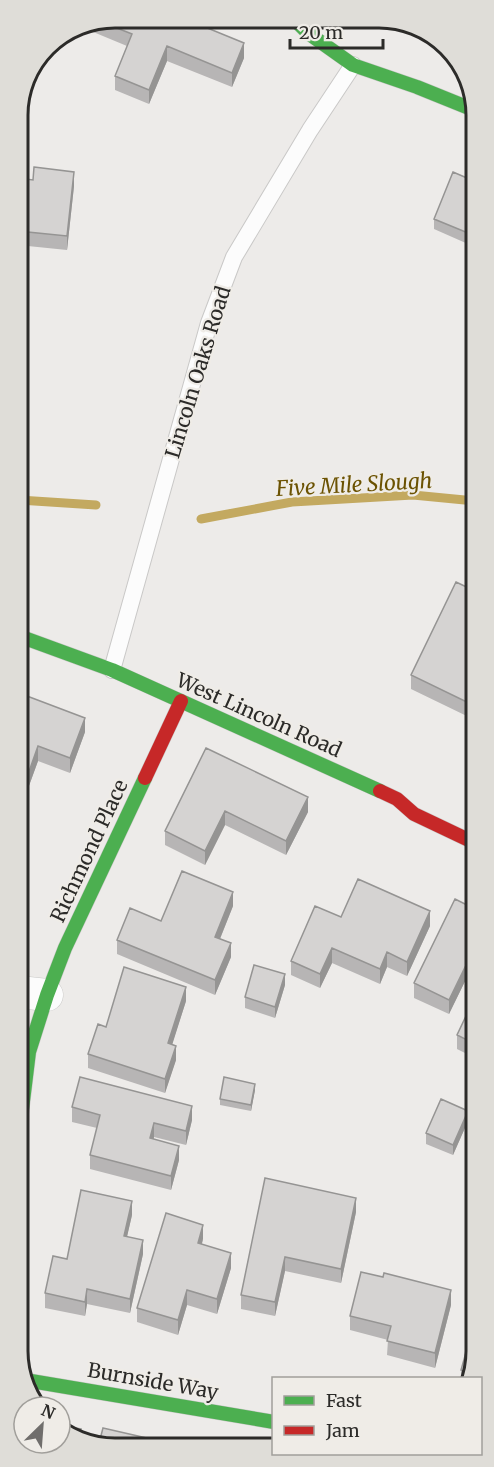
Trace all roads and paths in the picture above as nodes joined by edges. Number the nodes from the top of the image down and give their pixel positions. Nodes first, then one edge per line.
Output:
1 (303, 28) edge
2 (353, 65) junction
3 (465, 106) edge
4 (29, 639) edge
5 (112, 670) junction
6 (181, 701) junction
7 (465, 838) edge
8 (33, 994) edge
9 (28, 1058) edge
10 (34, 1382) edge
11 (272, 1422) edge

1 - 2 street
2 - 3 street
2 - 5 lane, Lincoln Oaks Road
4 - 5 street, West Lincoln Road
5 - 6 street, West Lincoln Road
6 - 7 street, West Lincoln Road
6 - 8 street, Richmond Place
8 - 9 street, Richmond Place
10 - 11 street, Burnside Way

